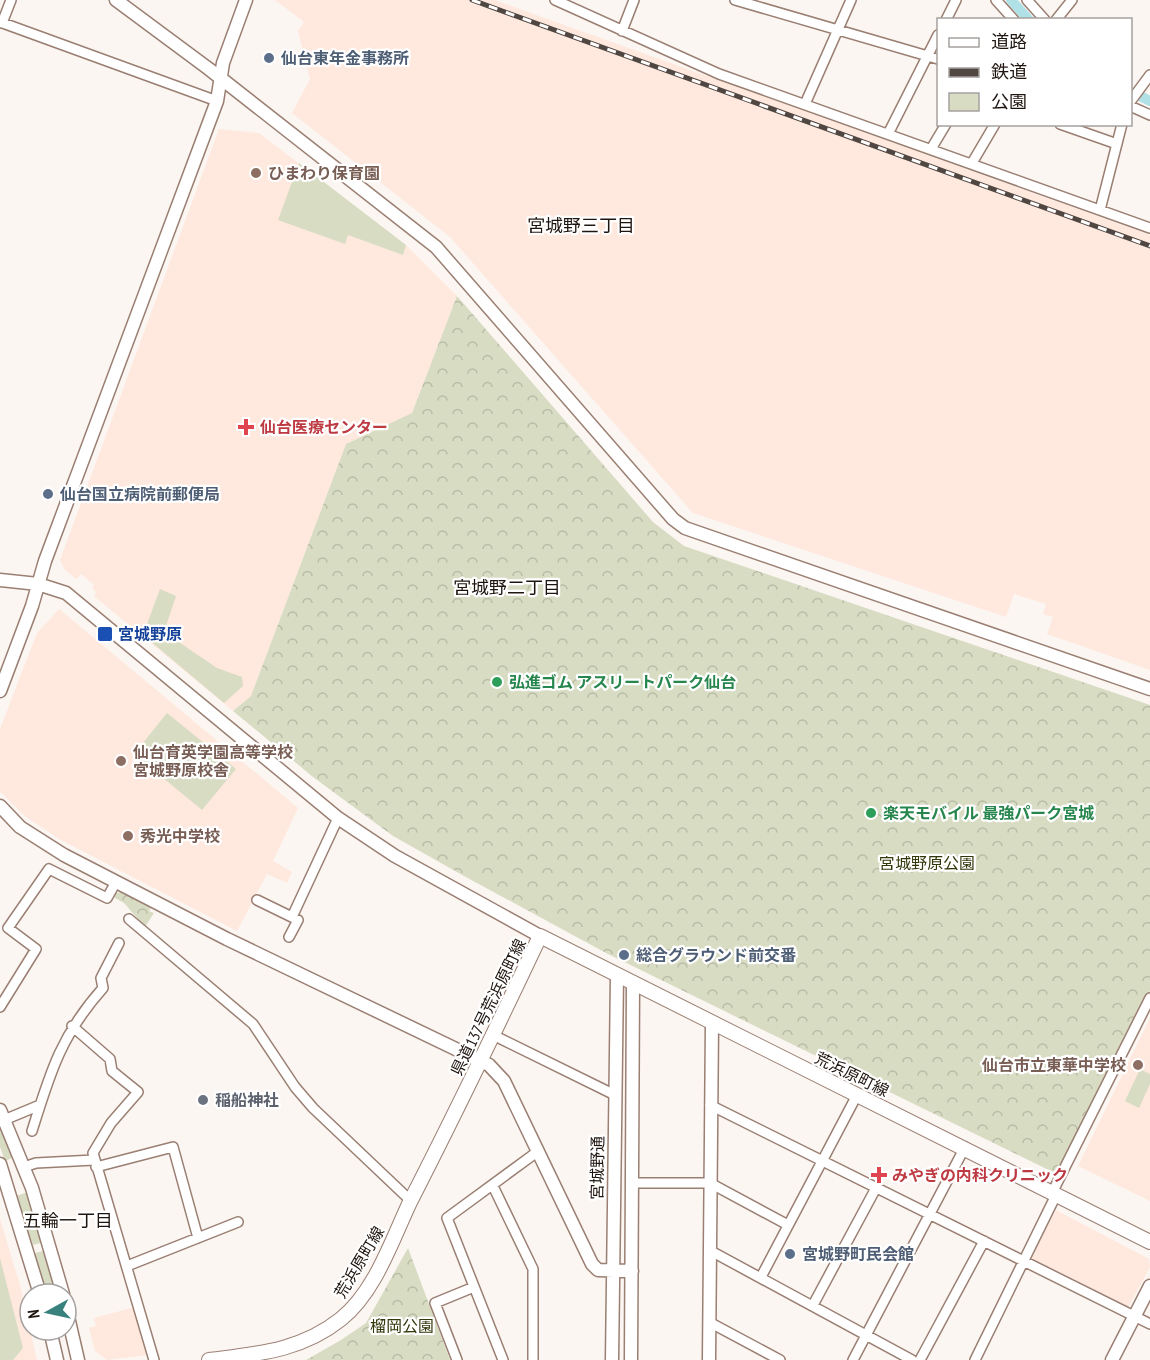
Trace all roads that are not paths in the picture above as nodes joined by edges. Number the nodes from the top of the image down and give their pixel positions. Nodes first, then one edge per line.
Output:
1 (11, 0) edge
2 (116, 0) edge
3 (246, 0) edge
4 (555, 0) edge
5 (634, 0) edge
6 (735, 0) edge
7 (851, 0) edge
8 (956, 0) edge
9 (996, 0) edge
10 (1026, 0) edge
11 (1072, 0) edge
12 (947, 18) edge
13 (1012, 18) edge
14 (1043, 18) edge
15 (1058, 18) edge
16 (1, 22) edge
17 (837, 30) junction
18 (621, 32) junction
19 (937, 38) edge
20 (927, 56) junction
21 (937, 58) edge
22 (1150, 76) edge
23 (221, 78) junction
24 (1132, 83) edge
25 (1140, 87) junction
26 (217, 101) junction
27 (1132, 102) edge
28 (805, 104) junction
29 (1132, 105) edge
30 (1150, 115) edge
31 (945, 126) edge
32 (994, 126) edge
33 (1066, 126) edge
34 (1122, 126) edge
35 (888, 134) junction
36 (1117, 144) junction
37 (931, 149) junction
38 (972, 163) junction
39 (1100, 210) junction
40 (1150, 228) edge
41 (0, 580) edge
42 (39, 584) junction
43 (1150, 688) edge
44 (0, 691) edge
45 (0, 806) edge
46 (338, 818) junction
47 (116, 882) junction
48 (257, 900) dead end
49 (292, 917) junction
50 (129, 919) dead end
51 (540, 936) junction
52 (290, 938) dead end
53 (119, 943) dead end
54 (617, 976) junction
55 (633, 983) junction
56 (1150, 998) edge
57 (0, 1007) edge
58 (712, 1023) junction
59 (72, 1026) junction
60 (493, 1035) junction
61 (481, 1060) junction
62 (464, 1093) joint
63 (615, 1095) junction
64 (857, 1095) junction
65 (710, 1105) junction
66 (40, 1106) junction
67 (2, 1115) edge
68 (32, 1131) dead end
69 (965, 1147) junction
70 (537, 1152) junction
71 (823, 1161) junction
72 (0, 1164) edge
73 (95, 1164) junction
74 (24, 1167) junction
75 (633, 1183) junction
76 (710, 1183) junction
77 (493, 1185) junction
78 (876, 1188) junction
79 (1055, 1192) junction
80 (411, 1201) junction
81 (931, 1215) junction
82 (238, 1222) dead end
83 (788, 1225) junction
84 (198, 1238) junction
85 (984, 1241) junction
86 (1150, 1242) edge
87 (709, 1250) junction
88 (1024, 1260) junction
89 (127, 1266) junction
90 (613, 1270) junction
91 (632, 1270) junction
92 (761, 1277) junction
93 (36, 1282) edge
94 (59, 1282) edge
95 (1150, 1286) edge
96 (474, 1287) junction
97 (813, 1305) junction
98 (1134, 1316) junction
99 (709, 1322) junction
100 (1150, 1324) edge
101 (865, 1336) junction
102 (53, 1342) edge
103 (74, 1342) edge
104 (57, 1360) edge
105 (78, 1360) edge
106 (154, 1360) edge
107 (208, 1360) edge
108 (457, 1360) edge
109 (503, 1360) edge
110 (533, 1360) edge
111 (612, 1360) edge
112 (631, 1360) edge
113 (709, 1360) edge
114 (780, 1360) edge
115 (853, 1360) edge
116 (912, 1360) edge
117 (920, 1360) edge
118 (975, 1360) edge
119 (1112, 1360) edge

1 - 16 street
2 - 23 street
3 - 23 street
4 - 18 street
5 - 18 street
6 - 17 street
7 - 17 street
8 - 12 street
9 - 13 street
10 - 14 street
11 - 15 street
16 - 26 street
17 - 20 street
17 - 28 street
18 - 28 street
19 - 20 street
20 - 21 street
20 - 35 street
22 - 25 street
23 - 26 street
23 - 43 street
24 - 25 street
25 - 27 street
26 - 42 street
28 - 35 street
29 - 30 street
31 - 37 street
32 - 38 street
33 - 36 street
34 - 36 street
35 - 37 street
36 - 39 street
37 - 38 street
38 - 39 street
39 - 40 street
41 - 42 street
42 - 44 street
42 - 46 street
45 - 47 street
46 - 49 street
46 - 51 street
47 - 57 street
47 - 61 street
48 - 49 street
49 - 52 street
50 - 80 street
51 - 54 main road, 荒浜原町線
51 - 60 main road, 県道137号荒浜原町線
53 - 59 street
54 - 55 main road, 荒浜原町線
54 - 63 street, 宮城野通
55 - 58 main road, 荒浜原町線
55 - 75 street
56 - 79 street
58 - 64 main road, 荒浜原町線
58 - 65 street
59 - 66 street
59 - 73 street
60 - 61 main road, 県道137号荒浜原町線
60 - 63 street
61 - 62 main road, 県道137号荒浜原町線
61 - 70 street
62 - 80 main road, 荒浜原町線
63 - 90 street, 宮城野通
64 - 69 main road, 荒浜原町線
64 - 71 street
65 - 71 street
65 - 76 street
66 - 67 street
66 - 68 street
67 - 74 street
69 - 79 main road, 荒浜原町線
69 - 81 street
70 - 77 street
70 - 90 street
71 - 78 street
71 - 83 street
72 - 93 street
73 - 74 street
73 - 84 street
73 - 89 street
74 - 94 street
75 - 76 street
75 - 91 street
76 - 83 street
76 - 87 street
77 - 96 street
77 - 110 street
78 - 81 street
78 - 97 street
79 - 86 main road, 荒浜原町線
79 - 88 street
80 - 107 main road, 荒浜原町線
81 - 85 street
81 - 101 street
82 - 84 street
83 - 92 street
84 - 89 street
85 - 88 street
85 - 117 street
87 - 92 street
87 - 99 street
88 - 98 street
88 - 118 street
89 - 106 street
90 - 91 street
90 - 111 street, 宮城野通
91 - 112 street
92 - 97 street
95 - 98 street
96 - 108 street
96 - 109 street
97 - 101 street
98 - 100 street
98 - 119 street
99 - 113 street
99 - 114 street
101 - 115 street
101 - 116 street
102 - 104 street
103 - 105 street

